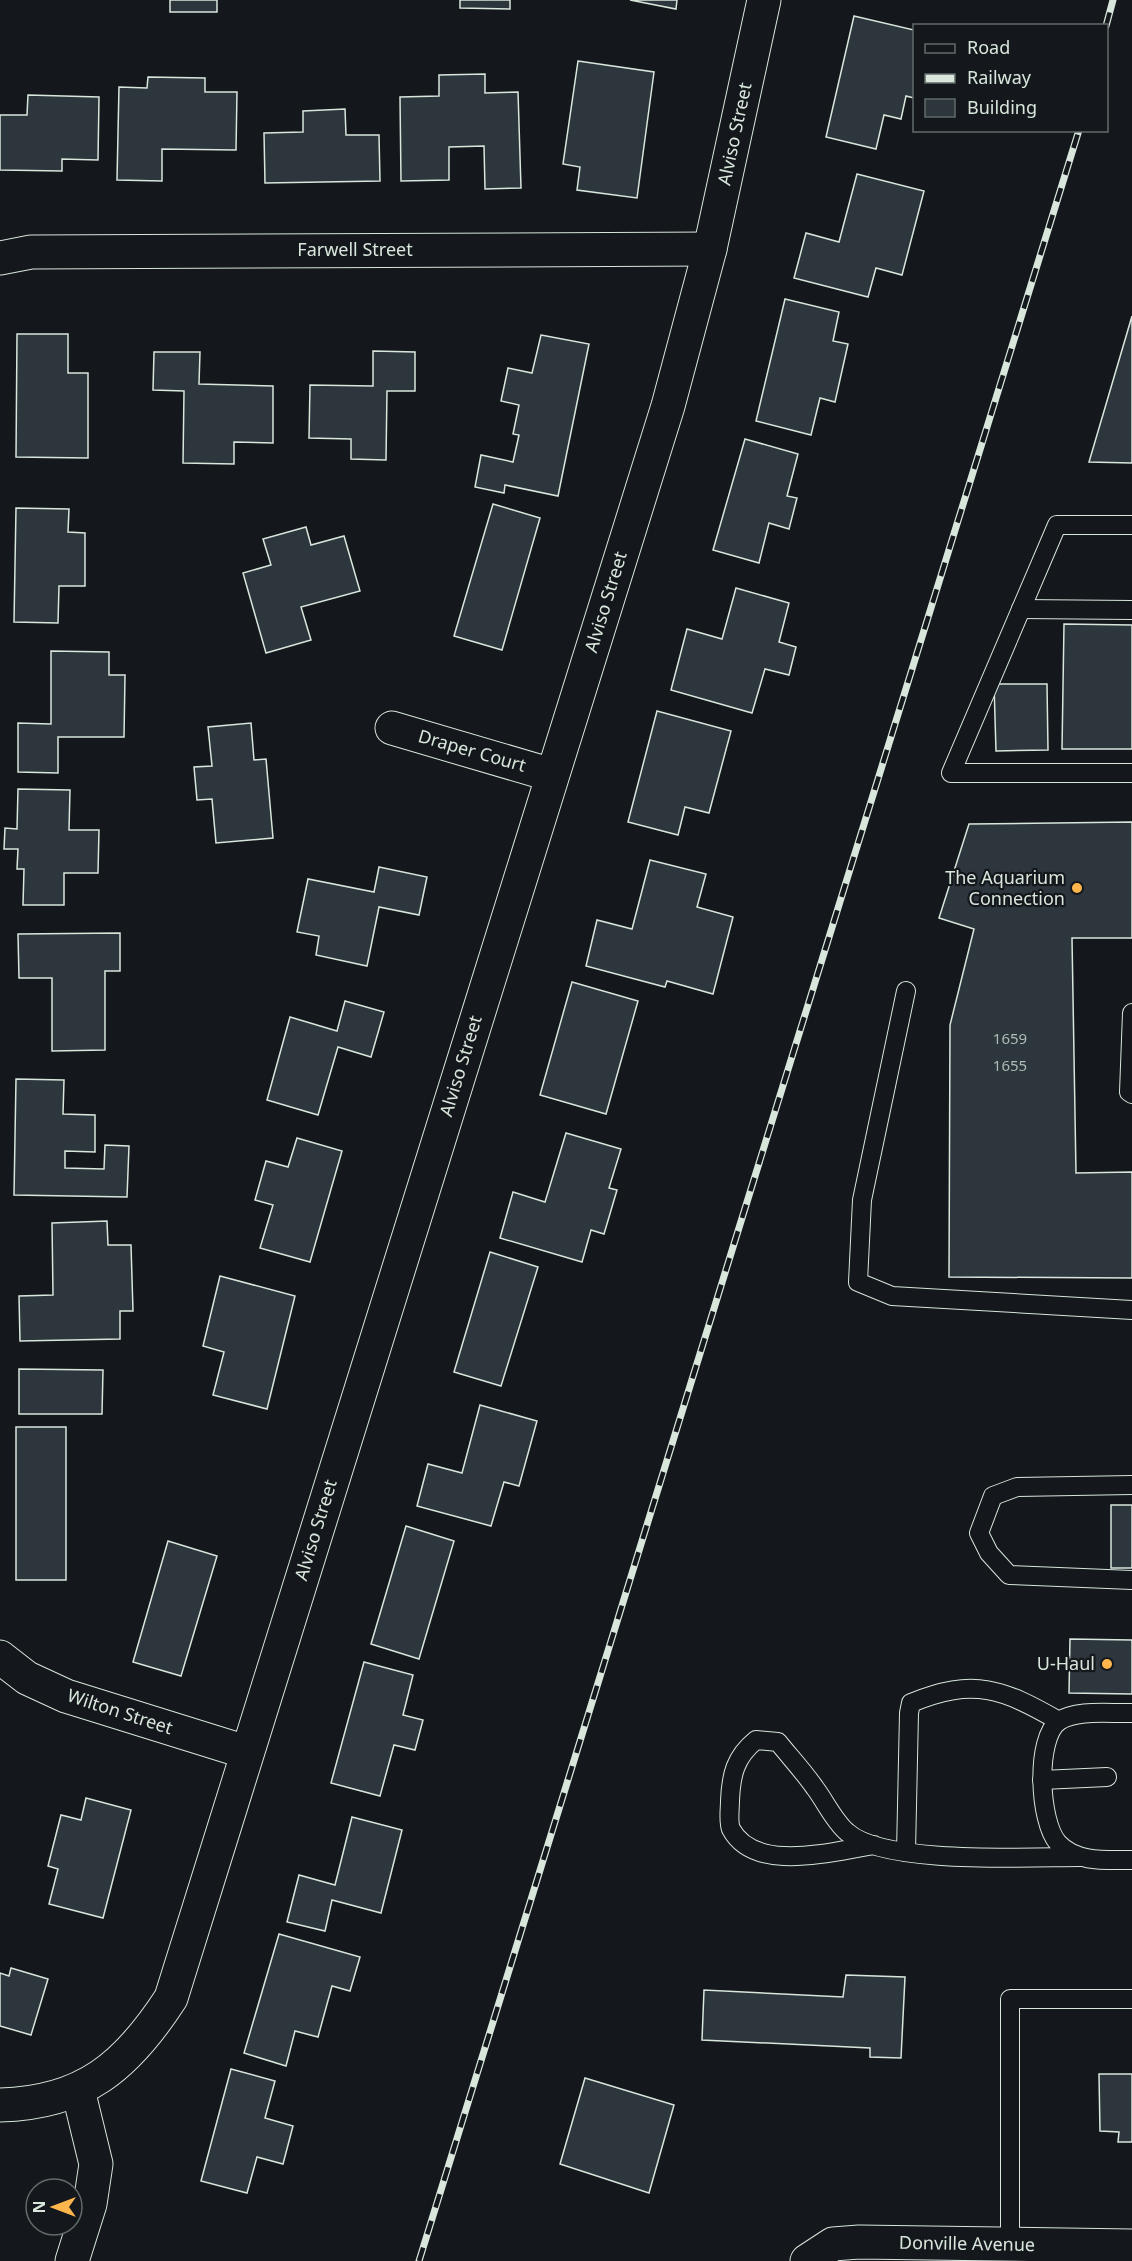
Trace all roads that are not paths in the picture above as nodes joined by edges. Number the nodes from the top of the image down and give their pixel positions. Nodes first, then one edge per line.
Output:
1 (764, 0) edge
2 (710, 249) junction
3 (0, 258) edge
4 (1132, 525) edge
5 (1021, 609) junction
6 (1132, 610) edge
7 (392, 728) dead end
8 (1132, 773) edge
9 (552, 775) junction
10 (906, 991) dead end
11 (1132, 1013) edge
12 (1132, 1094) edge
13 (1132, 1310) edge
14 (1132, 1485) edge
15 (1132, 1580) edge
16 (0, 1657) edge
17 (1132, 1713) edge
18 (1059, 1721) junction
19 (246, 1752) junction
20 (1107, 1777) dead end
21 (1042, 1780) junction
22 (874, 1845) junction
23 (906, 1852) junction
24 (1080, 1857) junction
25 (1132, 1860) edge
26 (1132, 1999) edge
27 (78, 2090) junction
28 (0, 2104) edge
29 (1010, 2244) junction
30 (1132, 2246) edge
31 (972, 2252) edge
32 (72, 2261) edge
33 (807, 2261) edge

1 - 2 street, Alviso Street
2 - 3 street, Farwell Street
2 - 9 street, Alviso Street
4 - 5 lane
5 - 6 lane
5 - 8 lane
7 - 9 street, Draper Court
9 - 19 street, Alviso Street
10 - 13 lane
11 - 12 lane
14 - 15 lane
16 - 19 street, Wilton Street
17 - 18 lane
18 - 21 lane
18 - 23 lane
19 - 27 street, Alviso Street
20 - 21 lane
21 - 24 lane
22 - 22 lane
22 - 23 lane
23 - 24 lane
24 - 25 lane
26 - 29 lane
27 - 28 street, Alviso Street
27 - 32 street
29 - 30 street, Donville Avenue
29 - 31 street, Donville Avenue
31 - 33 street, Donville Avenue

